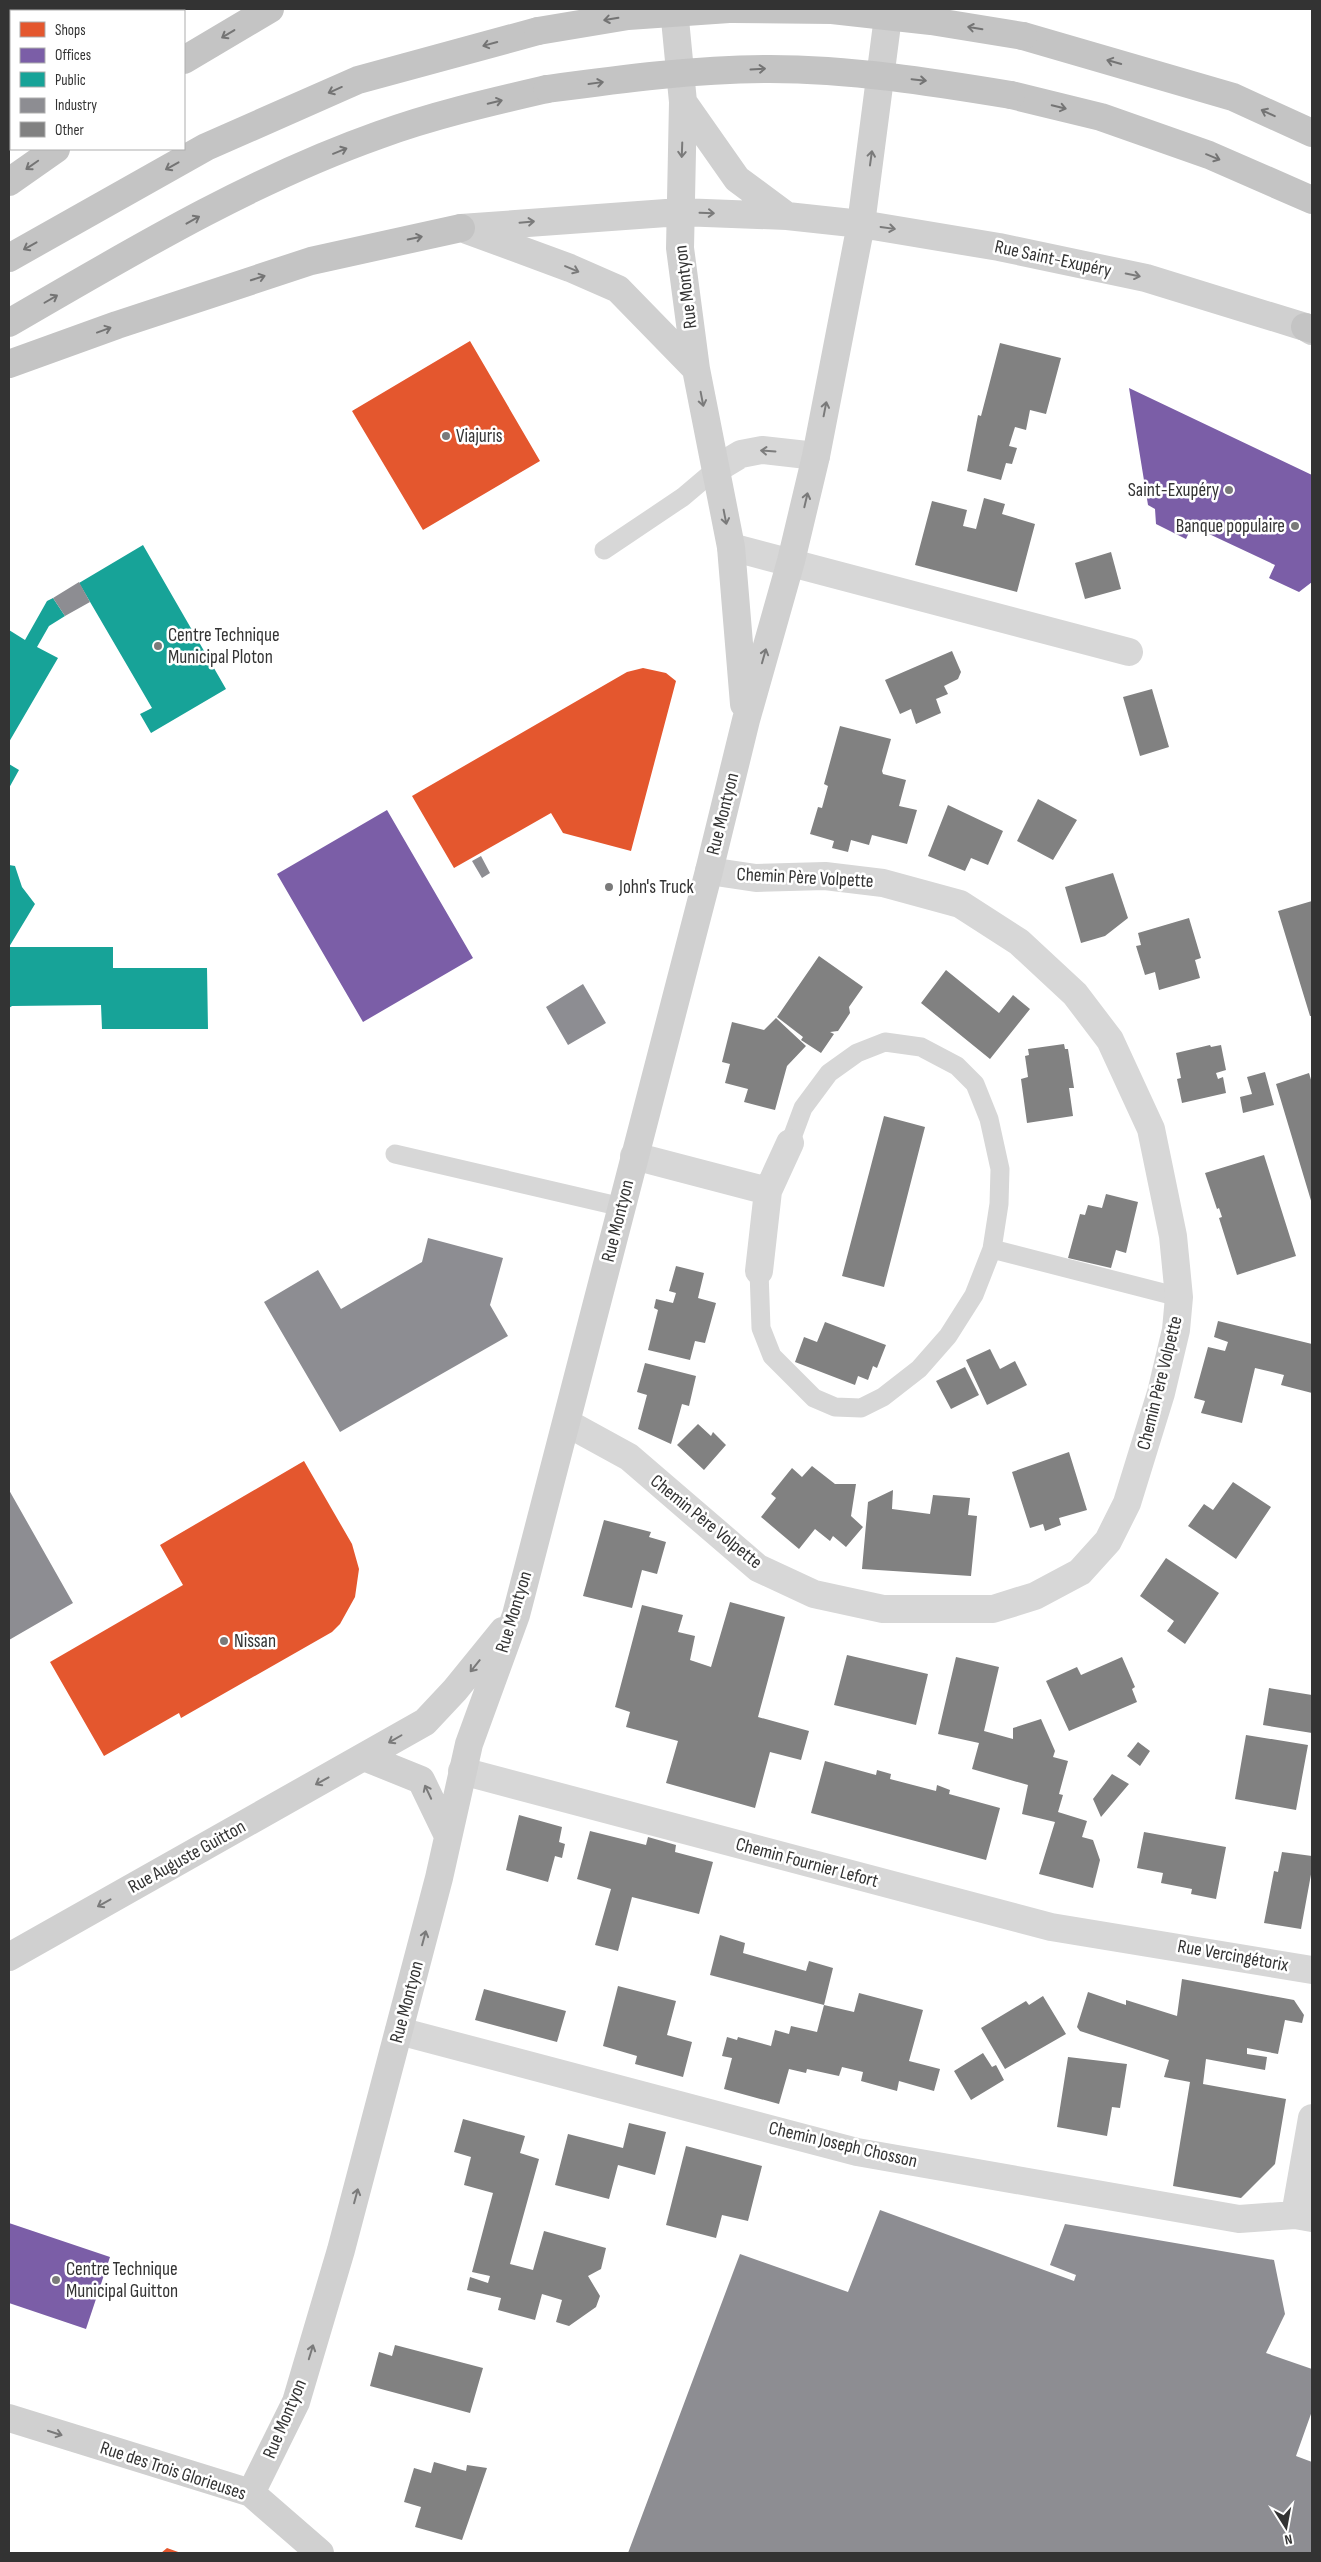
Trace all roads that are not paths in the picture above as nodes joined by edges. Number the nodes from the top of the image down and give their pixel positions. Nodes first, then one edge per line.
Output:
1 (270, 9) edge
2 (674, 9) edge
3 (731, 9) edge
4 (889, 9) edge
5 (185, 59) edge
6 (684, 102) junction
7 (1312, 133) edge
8 (55, 150) edge
9 (9, 182) edge
10 (1312, 200) edge
11 (680, 212) junction
12 (787, 216) junction
13 (861, 224) junction
14 (461, 228) junction
15 (9, 258) edge
16 (9, 323) edge
17 (1310, 329) edge
18 (9, 364) edge
19 (696, 369) junction
20 (816, 456) junction
21 (716, 469) junction
22 (731, 547) junction
23 (604, 550) dead end
24 (791, 561) junction
25 (1129, 652) dead end
26 (746, 720) junction
27 (709, 871) junction
28 (790, 1143) joint
29 (394, 1154) dead end
30 (634, 1156) junction
31 (768, 1191) junction
32 (622, 1207) junction
33 (992, 1249) junction
34 (759, 1272) joint
35 (1179, 1297) junction
36 (568, 1423) junction
37 (516, 1615) junction
38 (364, 1757) junction
39 (462, 1771) junction
40 (448, 1836) junction
41 (1153, 1943) joint
42 (9, 1957) edge
43 (1312, 1970) edge
44 (399, 2030) junction
45 (1312, 2118) edge
46 (1304, 2217) edge
47 (9, 2418) edge
48 (251, 2493) junction
49 (320, 2553) edge

1 -> 5 highway
2 - 6 street, Rue Montyon
7 -> 3 highway, bridge
3 -> 15 highway, bridge
13 -> 4 street, Rue Montyon
6 -> 11 street, Rue Montyon
6 - 12 street
8 -> 9 highway
16 -> 10 highway, bridge
11 -> 12 street, Rue Saint-Exupéry
14 -> 11 street, Rue Saint-Exupéry
11 - 19 street, Rue Montyon
12 - 13 street, Rue Saint-Exupéry
13 -> 17 street, Rue Saint-Exupéry
20 -> 13 street, Rue Montyon
18 -> 14 highway
14 -> 19 street
19 -> 21 street, Rue Montyon
20 -> 21 street
24 -> 20 street, Rue Montyon
21 -> 22 street, Rue Montyon
21 - 23 lane
22 - 24 street
22 - 26 street, Rue Montyon
24 - 25 street
26 -> 24 street, Rue Montyon
26 - 27 street, Rue Montyon
27 - 30 street, Rue Montyon
27 - 35 street, Chemin Père Volpette
28 - 31 street
28 - 33 lane
29 - 32 lane
30 - 31 street
30 - 32 street, Rue Montyon
31 - 34 street
32 - 36 street, Rue Montyon
33 - 34 lane
33 - 35 lane
35 - 36 street, Chemin Père Volpette
36 - 37 street, Rue Montyon
37 -> 38 street, Rue Auguste Guitton
37 - 39 street, Rue Montyon
40 -> 38 street
38 -> 42 street, Rue Auguste Guitton
39 - 40 street, Rue Montyon
39 - 41 street, Chemin Fournier Lefort
44 -> 40 street, Rue Montyon
41 - 43 street, Rue Vercingétorix
44 - 46 street, Chemin Joseph Chosson
48 -> 44 street, Rue Montyon
45 - 46 street
47 -> 48 street, Rue des Trois Glorieuses
48 - 49 street, Rue des Trois Glorieuses

